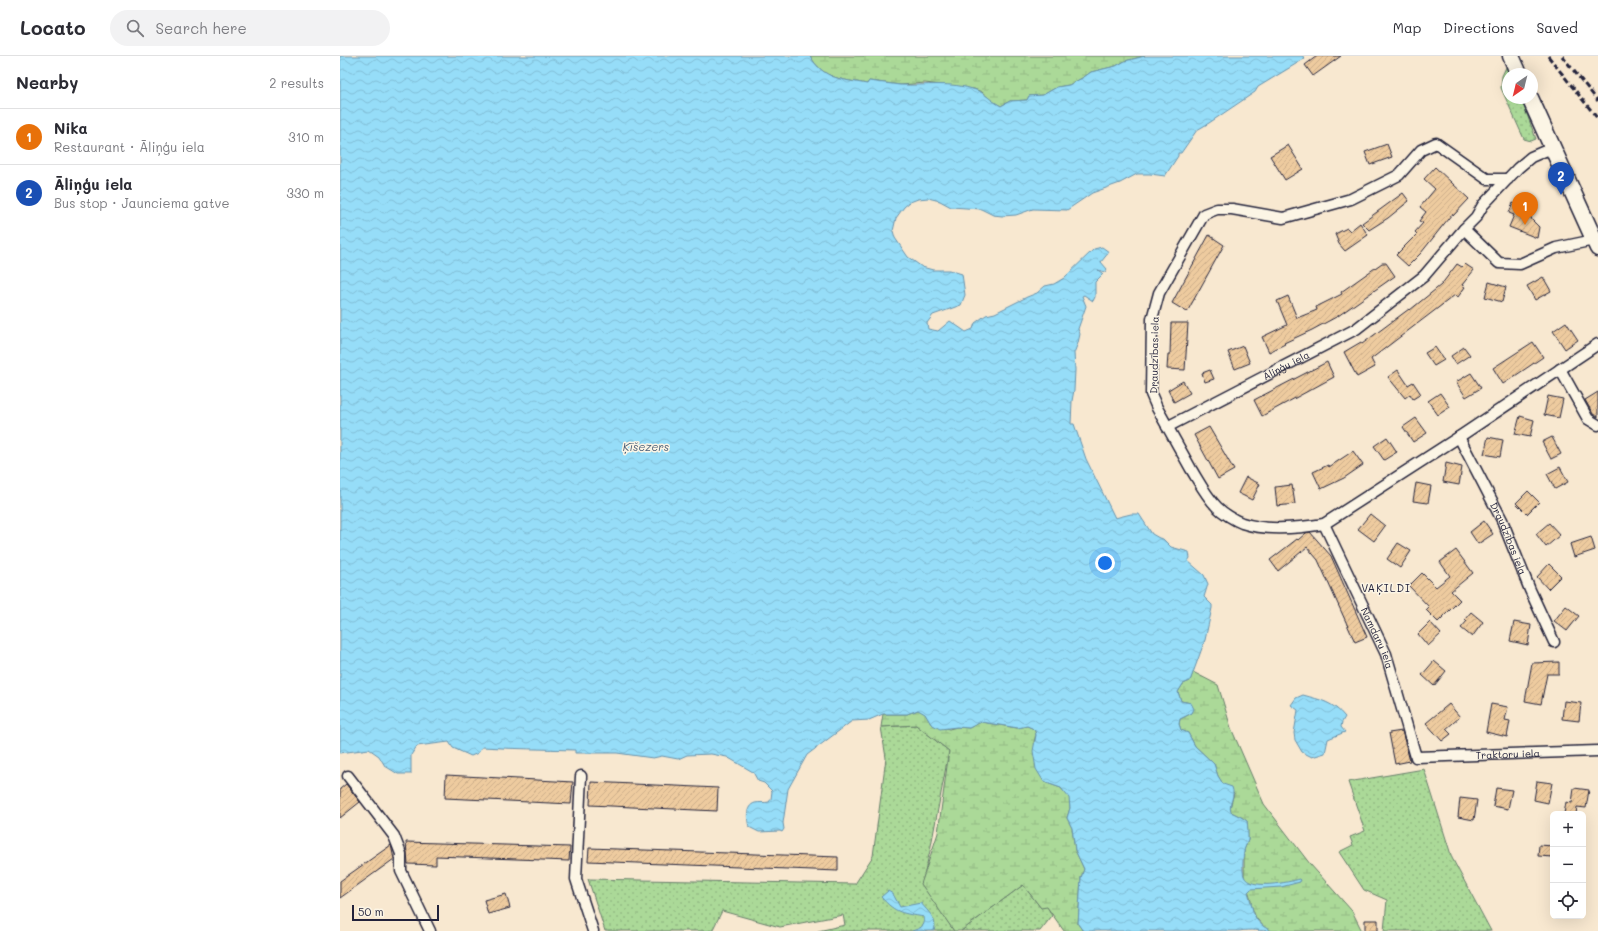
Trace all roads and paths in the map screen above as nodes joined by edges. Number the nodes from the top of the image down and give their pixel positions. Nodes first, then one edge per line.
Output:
1 (1510, 56) edge
2 (1516, 68) edge
3 (1533, 104) edge
4 (1554, 147) junction
5 (1508, 179) junction
6 (1464, 229) junction
7 (1596, 244) edge
8 (1598, 344) edge
9 (1560, 369) junction
10 (1598, 425) edge
11 (1167, 427) junction
12 (1459, 437) junction
13 (1324, 524) junction
14 (1554, 642) dead end
15 (1598, 751) edge
16 (1416, 757) joint
17 (348, 776) dead end
18 (581, 776) dead end
19 (430, 931) edge
20 (593, 931) edge

1 - 2 main road
3 - 4 main road
4 - 5 street, Āliņģu iela
4 - 7 main road
5 - 6 street, Āliņģu iela
5 - 11 street, Draudzības iela
6 - 7 street
6 - 11 street, Āliņģu iela
8 - 9 street, Draudzības iela
9 - 10 street
9 - 12 street, Draudzības iela
11 - 13 street, Draudzības iela
12 - 13 street, Draudzības iela
12 - 14 street, Draudzības iela
13 - 16 street, Namdaru iela
15 - 16 street, Traktoru iela
17 - 19 street
18 - 20 street

